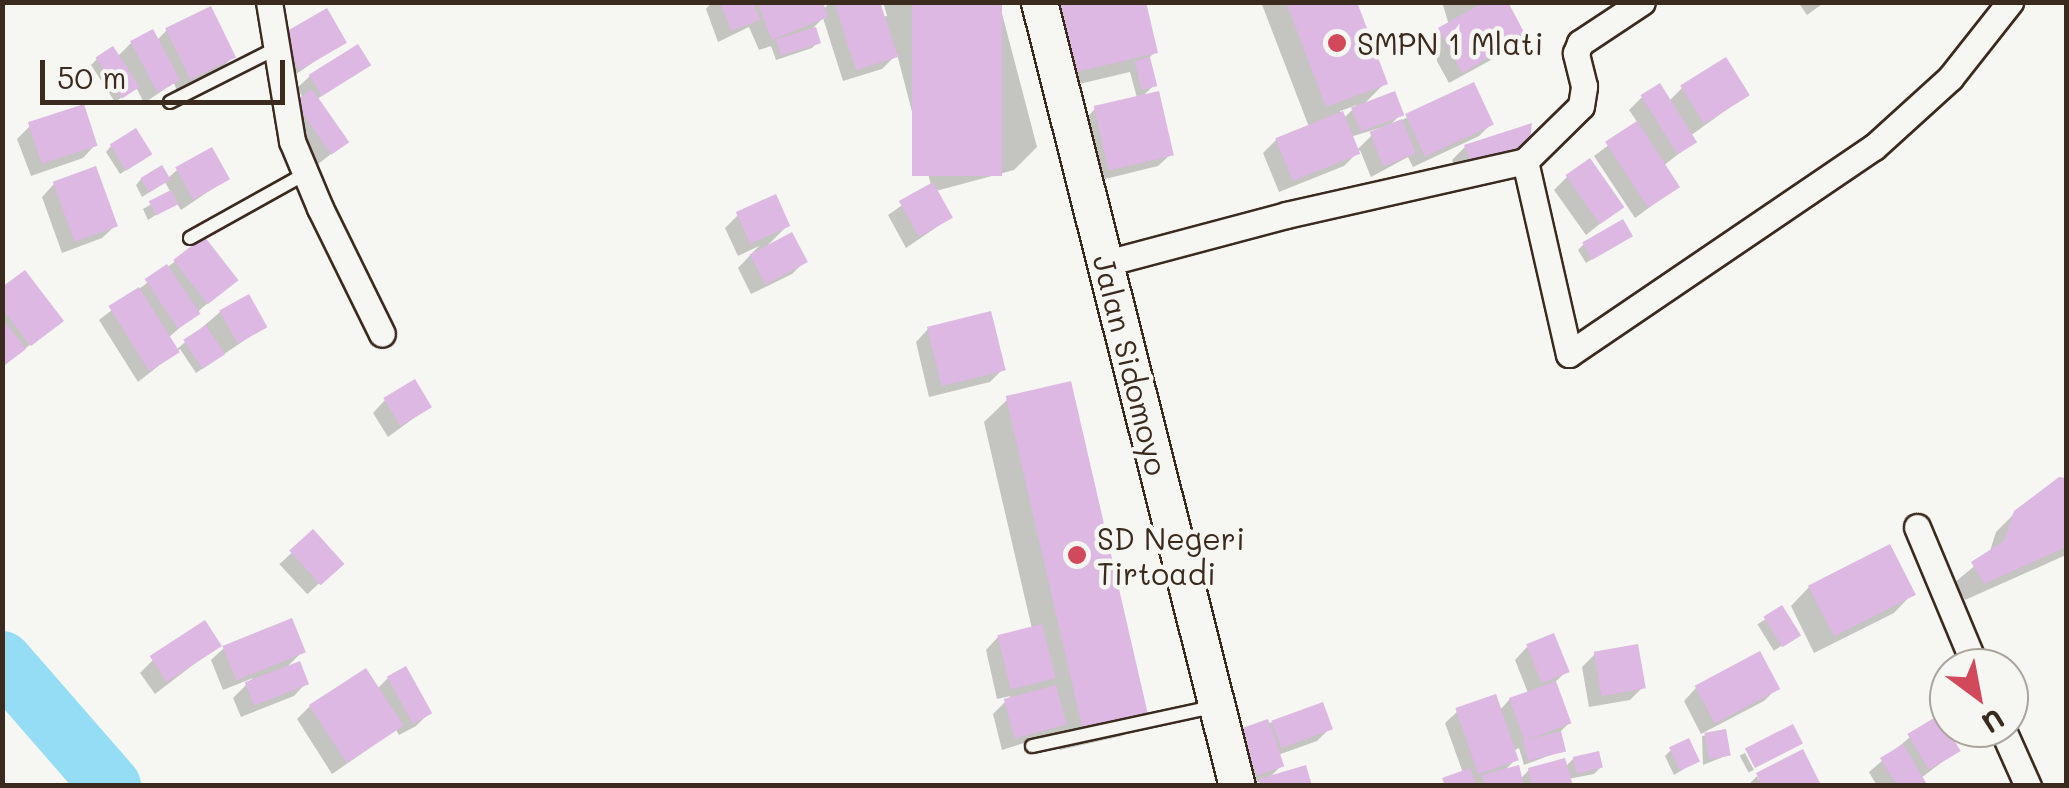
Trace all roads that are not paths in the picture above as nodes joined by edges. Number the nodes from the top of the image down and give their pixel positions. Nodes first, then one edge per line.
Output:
1 (270, 2) edge
2 (1040, 2) edge
3 (1642, 2) edge
4 (2010, 2) edge
5 (277, 48) junction
6 (170, 102) dead end
7 (1525, 161) junction
8 (305, 174) junction
9 (190, 238) dead end
10 (1106, 262) junction
11 (382, 334) dead end
12 (1916, 527) dead end
13 (1967, 648) edge
14 (1216, 707) junction
15 (1032, 746) dead end
16 (2011, 748) edge
17 (1237, 786) edge
18 (2028, 786) edge

1 - 5 street
2 - 10 main road, Jalan Sidomoyo
3 - 7 street
4 - 7 street
5 - 6 lane
5 - 8 street
7 - 10 street
8 - 9 lane
8 - 11 street
10 - 14 main road, Jalan Sidomoyo
12 - 13 street
14 - 15 lane
14 - 17 main road, Jalan Sidomoyo
16 - 18 street

